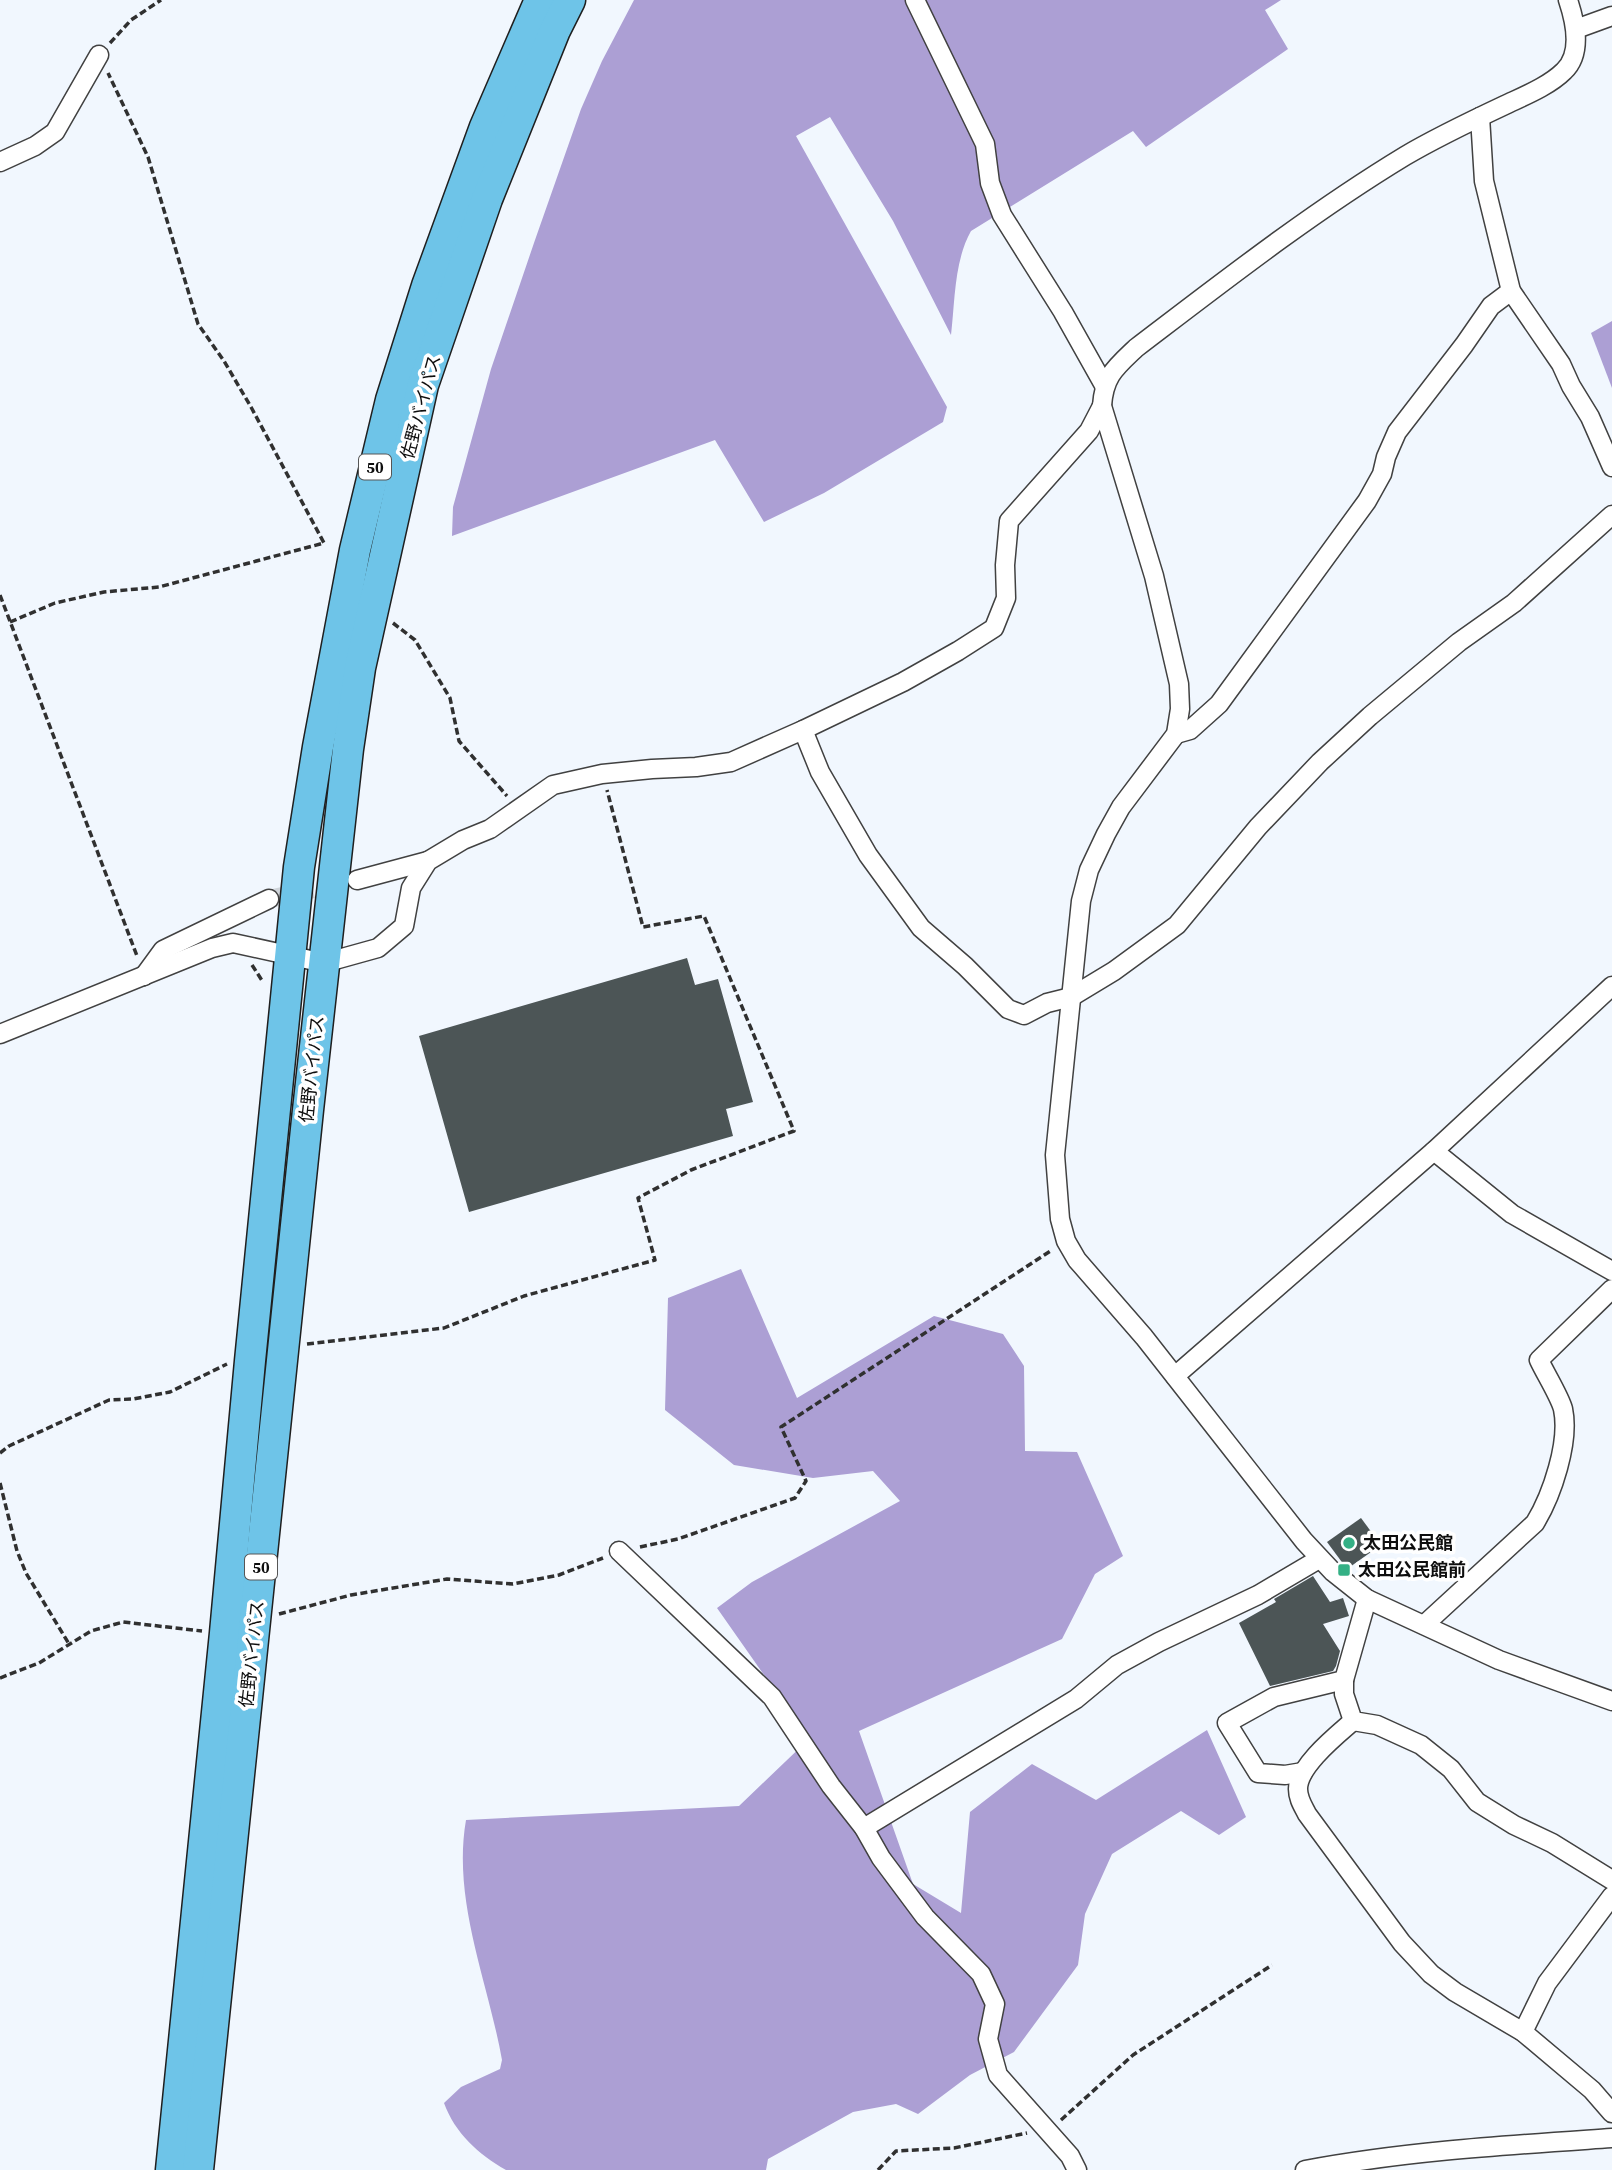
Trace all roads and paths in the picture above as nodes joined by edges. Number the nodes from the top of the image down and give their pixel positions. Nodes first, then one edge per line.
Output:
1 (161, 0) edge
2 (540, 0) edge
3 (570, 0) edge
4 (915, 0) edge
5 (1568, 0) edge
6 (1612, 16) edge
7 (1576, 29) junction
8 (99, 55) junction
9 (1480, 117) junction
10 (0, 162) edge
11 (1511, 291) junction
12 (1104, 385) junction
13 (1102, 406) junction
14 (1612, 467) edge
15 (1612, 515) edge
16 (0, 595) edge
17 (373, 611) junction
18 (10, 622) junction
19 (803, 730) junction
20 (1176, 733) junction
21 (602, 774) junction
22 (518, 809) junction
23 (428, 860) junction
24 (357, 880) tunnel mouth
25 (269, 900) tunnel mouth
26 (290, 956) junction
27 (324, 963) junction
28 (144, 976) junction
29 (1612, 986) edge
30 (1071, 997) junction
31 (0, 1034) edge
32 (1434, 1150) junction
33 (1066, 1241) junction
34 (1612, 1271) edge
35 (1612, 1289) edge
36 (283, 1347) junction
37 (250, 1360) junction
38 (1175, 1377) junction
39 (0, 1453) edge
40 (0, 1483) edge
41 (619, 1551) junction
42 (1319, 1559) junction
43 (1367, 1599) junction
44 (256, 1616) junction
45 (1424, 1625) junction
46 (225, 1633) junction
47 (69, 1644) junction
48 (0, 1678) edge
49 (1344, 1680) junction
50 (1612, 1701) edge
51 (1353, 1721) junction
52 (1303, 1772) junction
53 (864, 1828) junction
54 (1612, 1880) edge
55 (1612, 1896) edge
56 (1272, 1965) dead end
57 (1523, 2032) junction
58 (1612, 2113) edge
59 (1048, 2130) junction
60 (1612, 2138) edge
61 (171, 2170) edge
62 (198, 2170) edge
63 (878, 2170) edge
64 (1077, 2170) edge
65 (1306, 2170) edge

1 - 8 path
2 - 26 highway, 佐野バイパス / 50
3 - 17 highway, 佐野バイパス / 50
4 - 12 street
5 - 7 street
6 - 7 street
7 - 9 street
8 - 10 street
8 - 18 path
9 - 11 street
9 - 12 street
11 - 14 street
11 - 20 street
12 - 13 street
13 - 19 street
13 - 20 street
15 - 30 street
16 - 18 path
17 - 22 path
17 - 27 highway, 佐野バイパス / 50
18 - 28 path
19 - 21 street
19 - 30 street
20 - 30 street
21 - 22 street
21 - 36 path
22 - 23 street
23 - 24 street
23 - 27 street
25 - 28 street
26 - 27 street
26 - 28 street
26 - 37 highway, 佐野バイパス / 50
27 - 36 highway, 佐野バイパス / 50
28 - 31 street
29 - 32 street
30 - 33 street
32 - 34 street
32 - 38 street
33 - 38 street
33 - 41 path
35 - 45 street
36 - 44 highway, 佐野バイパス / 50
37 - 39 path
37 - 46 highway, 佐野バイパス / 50
38 - 42 street
40 - 47 path
41 - 44 path
41 - 53 street
42 - 43 street
42 - 53 street
43 - 45 street
43 - 49 street
44 - 62 highway, 佐野バイパス / 50
45 - 50 street
46 - 47 path
46 - 61 highway, 佐野バイパス / 50
47 - 48 path
49 - 51 street
49 - 52 street
51 - 52 street
51 - 54 street
52 - 57 street
53 - 59 street
55 - 57 street
56 - 59 path
57 - 58 street
59 - 63 path
59 - 64 street
60 - 65 street

